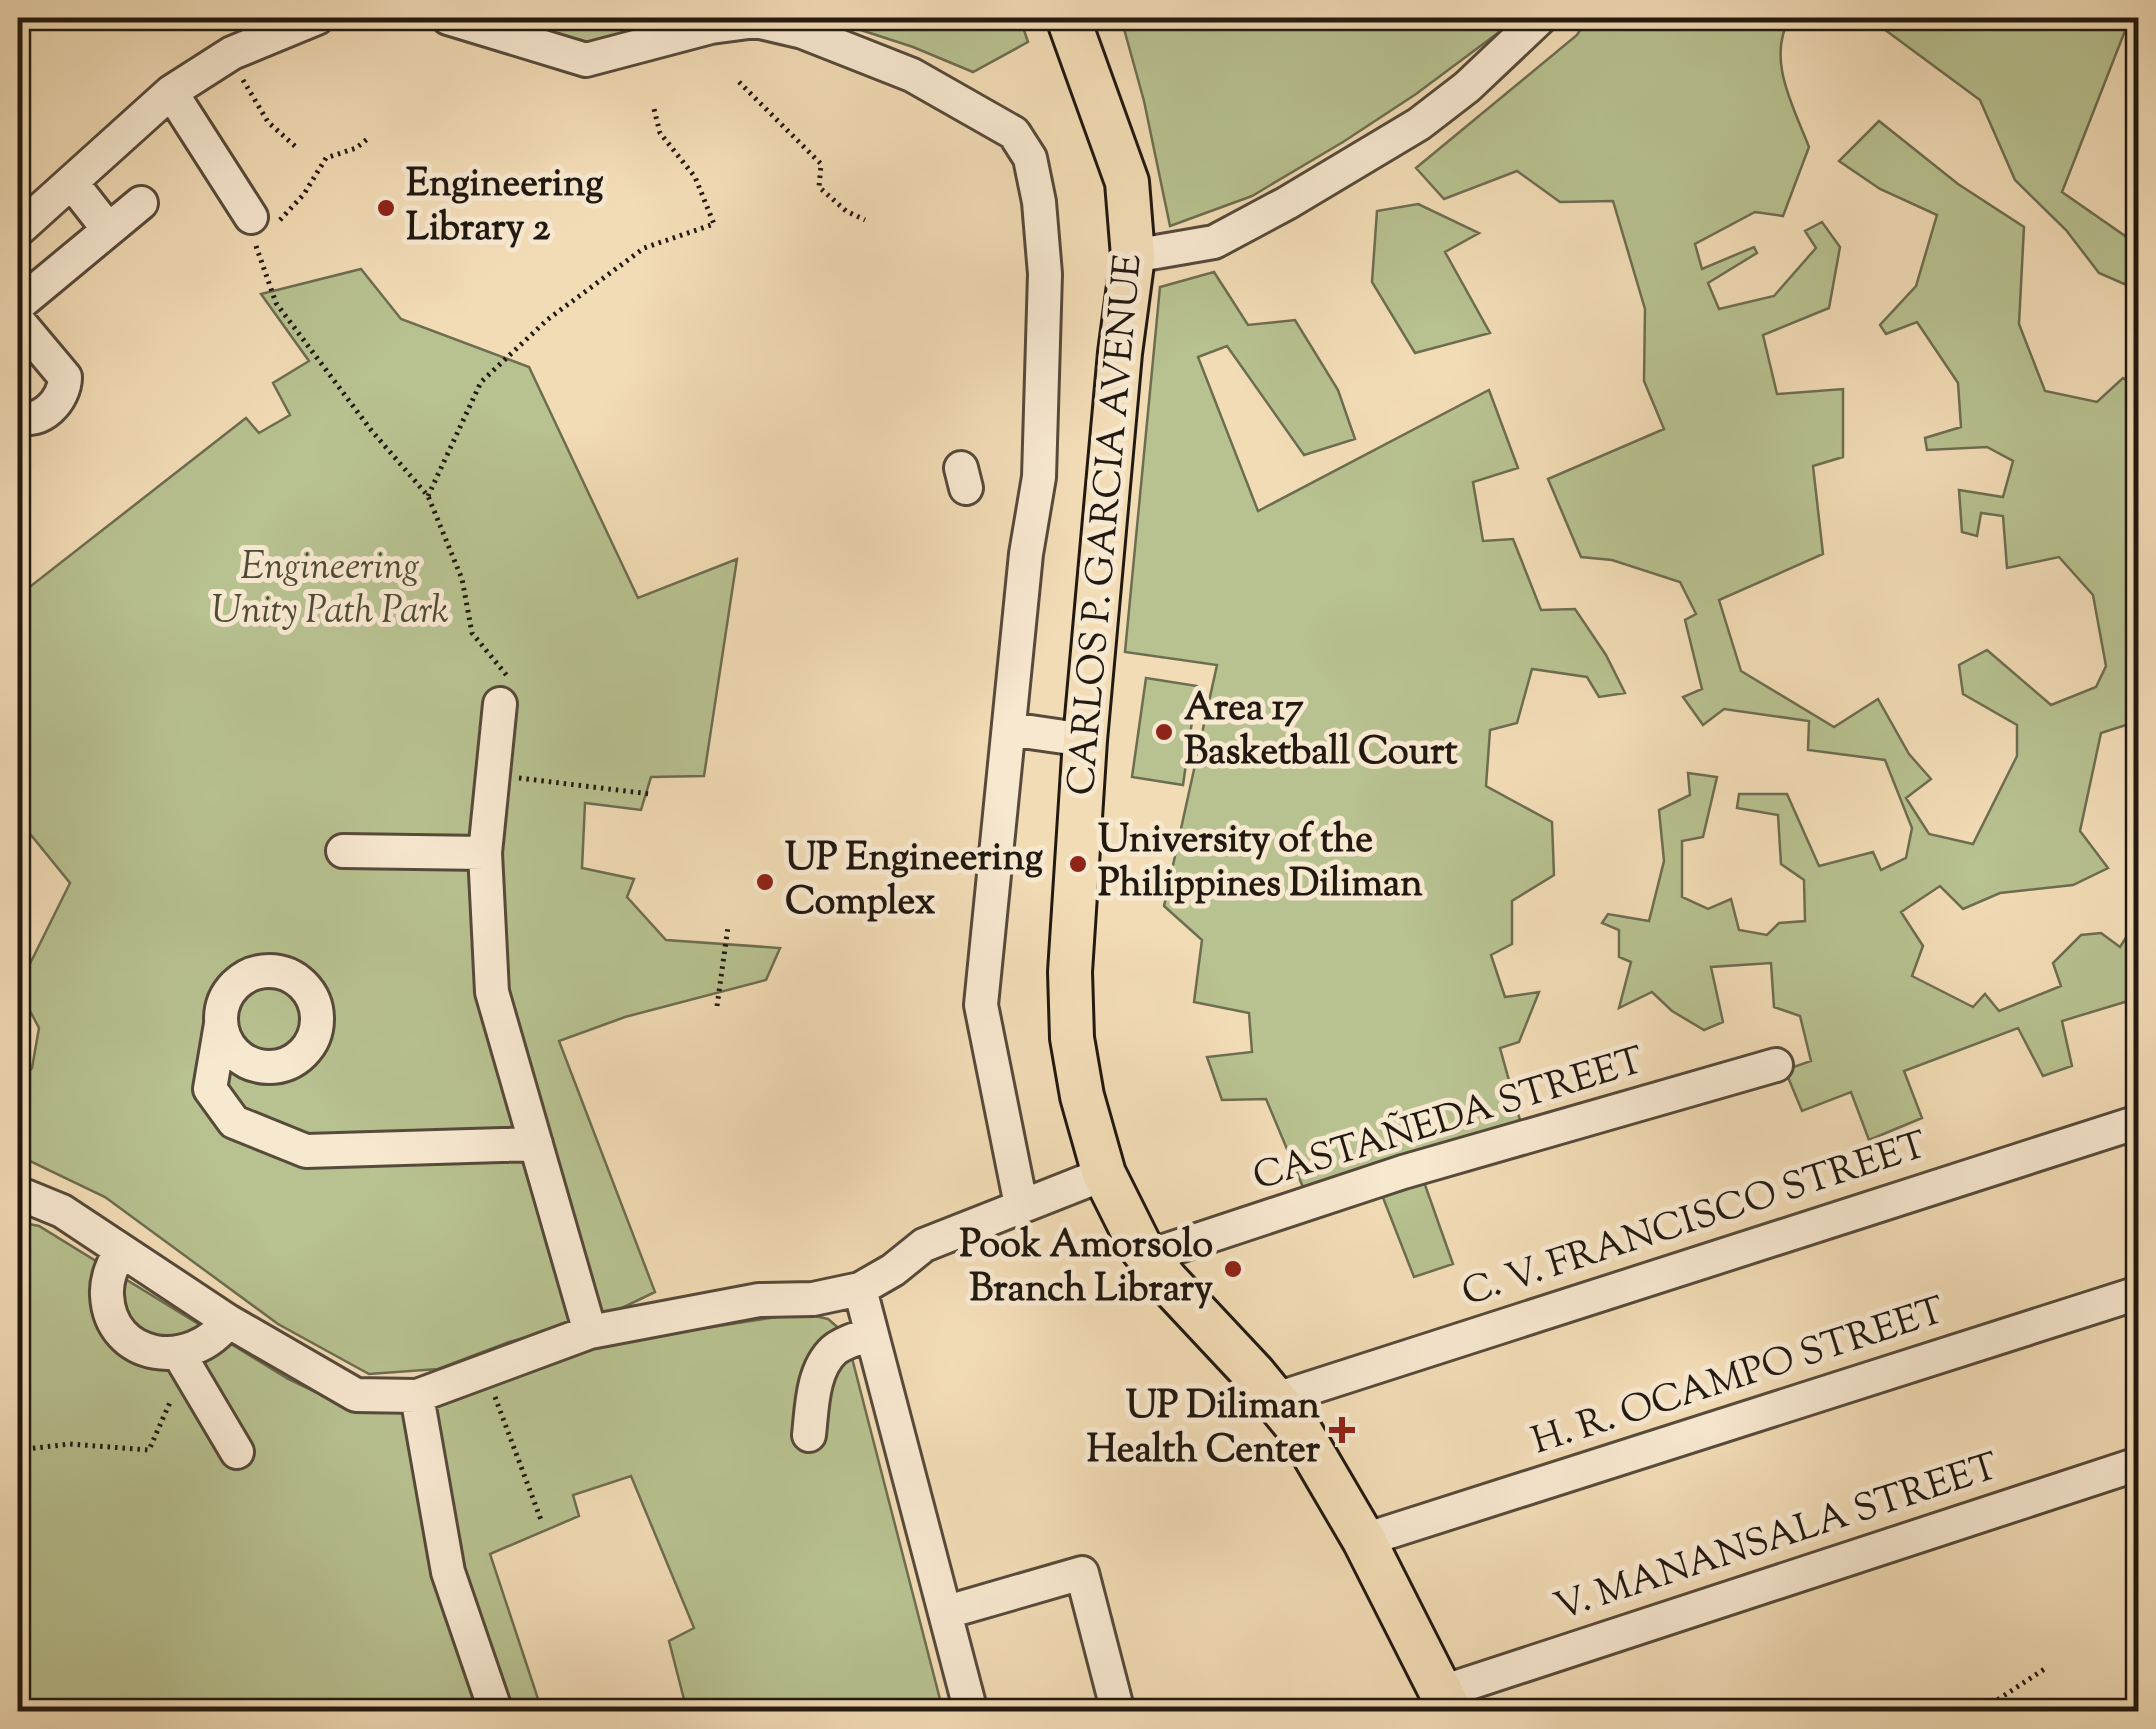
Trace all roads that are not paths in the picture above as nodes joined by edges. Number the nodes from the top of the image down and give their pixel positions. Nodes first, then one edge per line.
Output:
1 (317, 18) edge
2 (448, 18) edge
3 (1068, 18) edge
4 (1540, 18) edge
5 (172, 92) junction
6 (72, 182) junction
7 (141, 203) dead end
8 (266, 224) road end
9 (108, 229) junction
10 (18, 230) edge
11 (1133, 256) junction
12 (18, 305) edge
13 (18, 320) edge
14 (18, 416) edge
15 (500, 704) road end
16 (1008, 729) junction
17 (1085, 740) junction
18 (344, 851) dead end
19 (486, 852) junction
20 (221, 1024) dead end
21 (1776, 1065) dead end
22 (2138, 1122) edge
23 (536, 1144) junction
24 (1104, 1174) junction
25 (18, 1192) edge
26 (1021, 1205) junction
27 (120, 1250) junction
28 (1146, 1256) junction
29 (860, 1290) junction
30 (2138, 1293) edge
31 (228, 1320) junction
32 (590, 1332) junction
33 (871, 1333) junction
34 (179, 1354) junction
35 (417, 1396) junction
36 (1276, 1399) junction
37 (809, 1435) dead end
38 (237, 1452) dead end
39 (2138, 1464) edge
40 (1364, 1540) junction
41 (946, 1612) junction
42 (1446, 1702) edge
43 (496, 1712) edge
44 (971, 1712) edge
45 (1118, 1712) edge

1 - 5 street
2 - 16 street
3 - 11 main road, CARLOS P. GARCIA AVENUE
4 - 11 street
5 - 6 street
5 - 8 street
6 - 9 street
6 - 10 street
7 - 9 street
9 - 12 street
11 - 17 main road, CARLOS P. GARCIA AVENUE
13 - 14 street
15 - 19 street
16 - 17 street
16 - 26 street
17 - 24 main road, CARLOS P. GARCIA AVENUE
18 - 19 street
19 - 23 street
20 - 23 street
21 - 28 street, CASTAÑEDA STREET
22 - 36 street, C. V. FRANCISCO STREET
23 - 32 street
24 - 26 street
24 - 28 main road, CARLOS P. GARCIA AVENUE
25 - 27 street
26 - 29 street
27 - 31 street
27 - 34 street
28 - 36 main road, CARLOS P. GARCIA AVENUE
29 - 32 street
29 - 33 street
30 - 40 street, H. R. OCAMPO STREET
31 - 34 street
31 - 35 street
32 - 35 street
33 - 37 street
33 - 41 street
34 - 38 street
35 - 43 street
36 - 40 main road, CARLOS P. GARCIA AVENUE
39 - 42 street, V. MANANSALA STREET
40 - 42 main road, CARLOS P. GARCIA AVENUE
41 - 44 street
41 - 45 street

